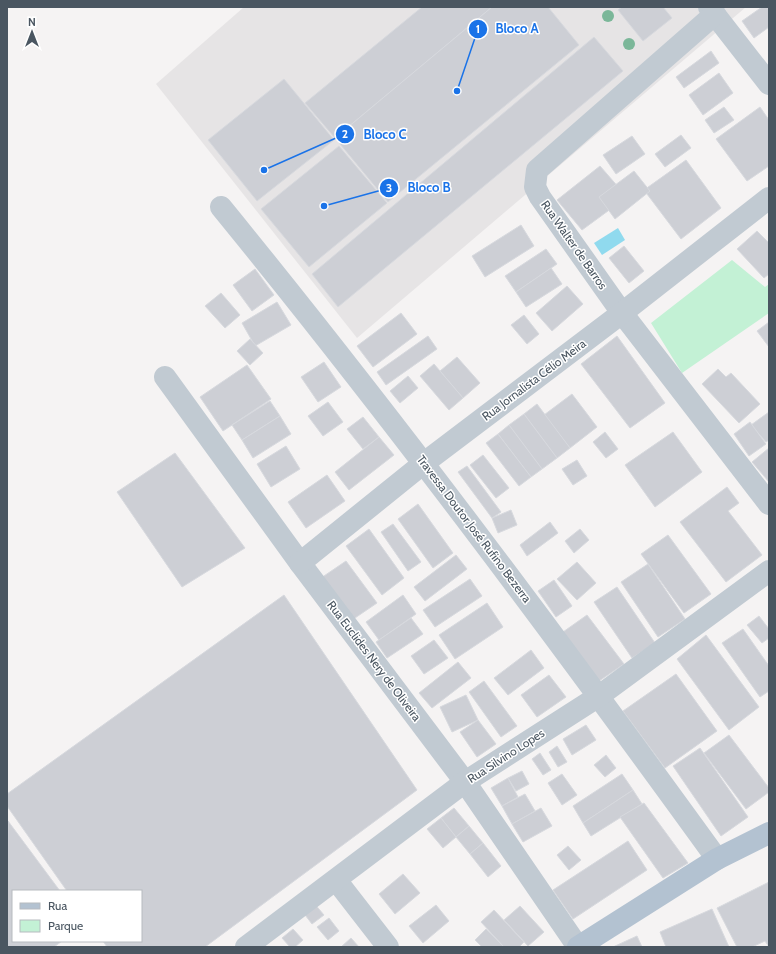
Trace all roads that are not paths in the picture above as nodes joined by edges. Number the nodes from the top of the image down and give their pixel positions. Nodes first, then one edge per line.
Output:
1 (712, 11) edge
2 (769, 84) edge
3 (769, 198) edge
4 (221, 207) dead end
5 (622, 313) junction
6 (166, 377) dead end
7 (424, 463) junction
8 (769, 504) edge
9 (300, 563) junction
10 (769, 571) edge
11 (599, 696) junction
12 (465, 782) junction
13 (769, 833) edge
14 (717, 859) junction
15 (336, 880) junction
16 (246, 947) edge
17 (388, 947) edge
18 (578, 947) edge

1 - 2 street
1 - 5 street, Rua Walter de Barros
3 - 5 street, Rua Jornalista Célio Meira
4 - 7 street, Travessa Doutor José Rufino Bezerra
5 - 7 street, Rua Jornalista Célio Meira
5 - 8 street, Rua Walter de Barros
6 - 9 street, Rua Euclides Nery de Oliveira
7 - 9 street, Rua Jornalista Célio Meira
7 - 11 street, Travessa Doutor José Rufino Bezerra
9 - 12 street, Rua Euclides Nery de Oliveira
10 - 11 street, Rua Silvino Lopes
11 - 12 street, Rua Silvino Lopes
11 - 14 street, Travessa Doutor José Rufino Bezerra
12 - 15 street, Rua Silvino Lopes
12 - 18 street, Rua Euclides Nery de Oliveira
13 - 14 main road
14 - 18 main road
15 - 16 street, Rua Silvino Lopes
15 - 17 street

